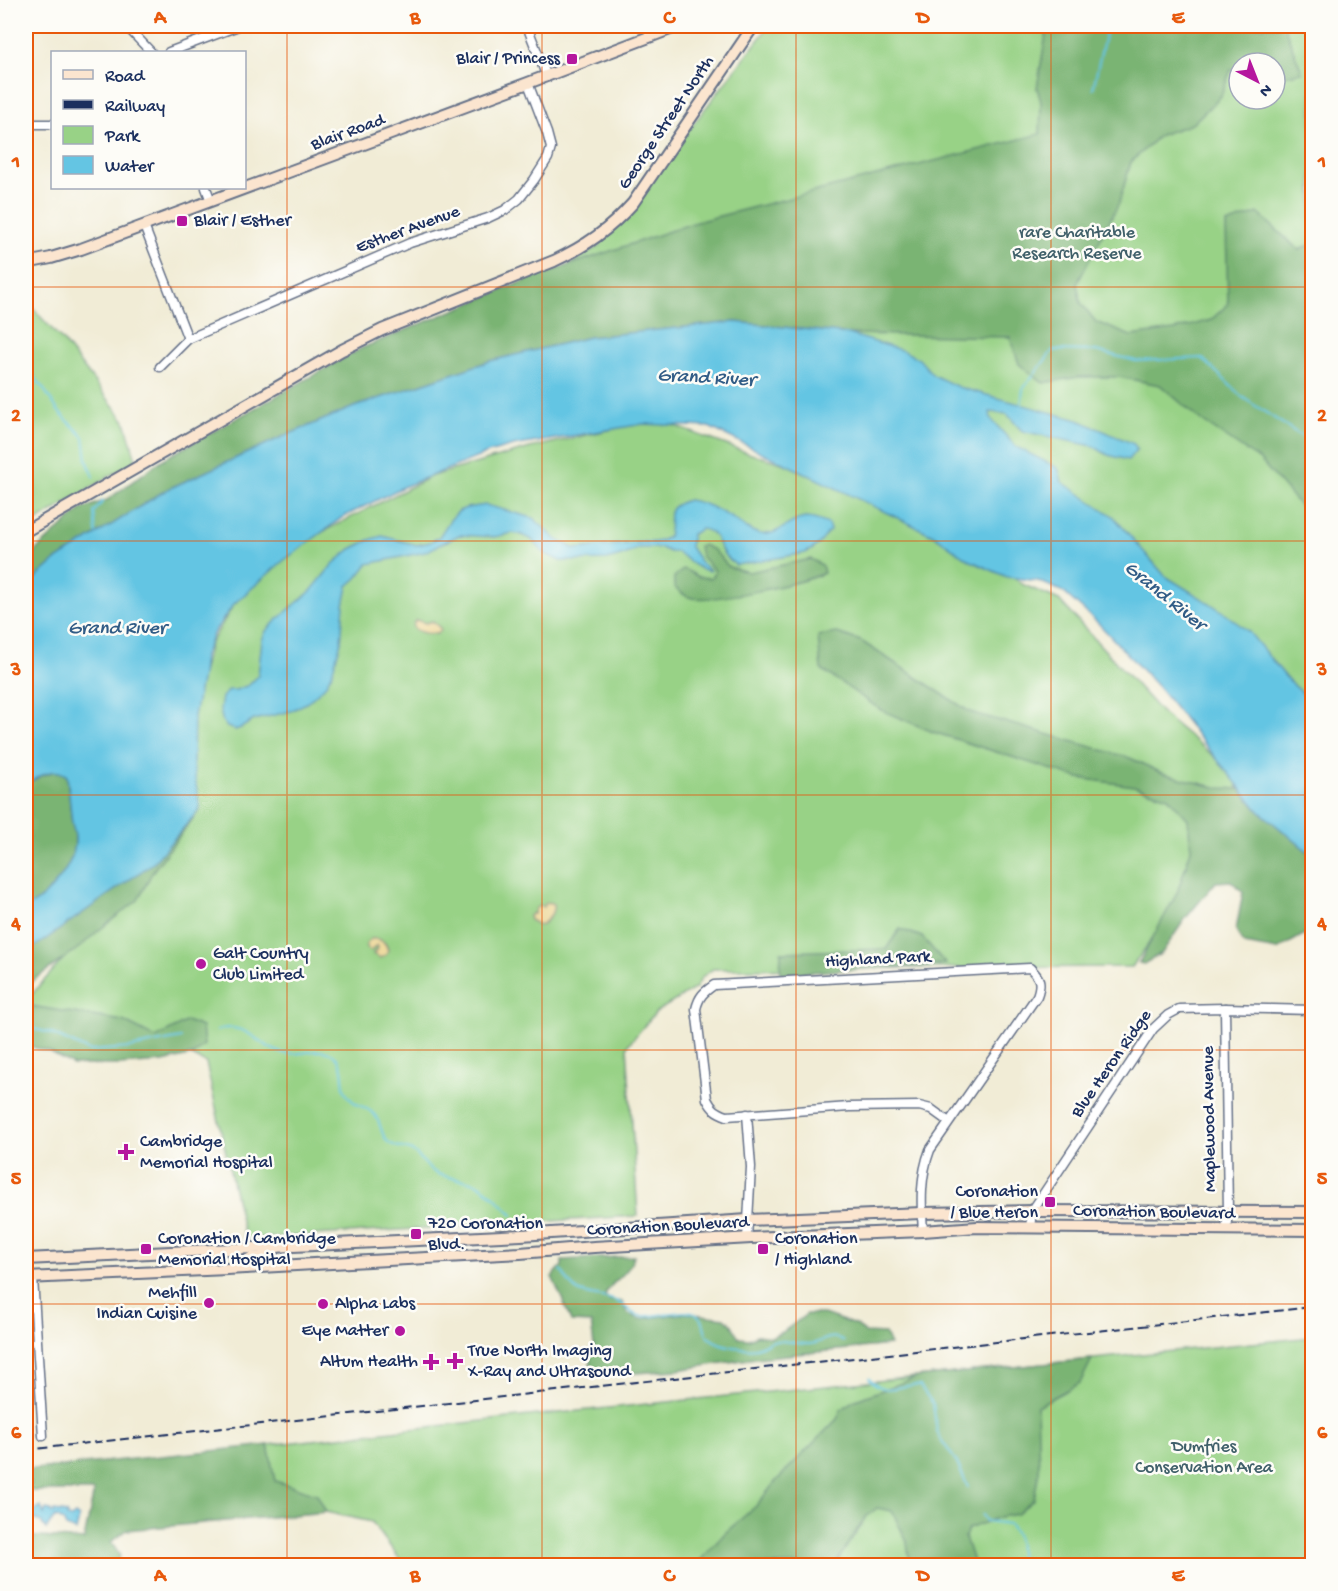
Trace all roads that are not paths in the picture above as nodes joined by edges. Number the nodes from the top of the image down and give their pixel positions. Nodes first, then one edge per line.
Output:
1 (120, 26) edge
2 (238, 26) edge
3 (527, 26) edge
4 (678, 26) edge
5 (751, 27) edge
6 (150, 51) edge
7 (172, 51) edge
8 (547, 76) junction
9 (528, 83) junction
10 (26, 124) edge
11 (51, 124) edge
12 (246, 188) edge
13 (206, 189) edge
14 (243, 189) edge
15 (211, 201) junction
16 (144, 226) junction
17 (26, 262) edge
18 (188, 339) junction
19 (160, 367) dead end
20 (26, 531) edge
21 (1225, 1008) junction
22 (1312, 1010) edge
23 (747, 1114) junction
24 (949, 1122) junction
25 (1032, 1211) junction
26 (1155, 1212) junction
27 (1228, 1212) junction
28 (1312, 1212) edge
29 (922, 1213) junction
30 (748, 1220) junction
31 (1030, 1228) junction
32 (1156, 1229) junction
33 (593, 1230) junction
34 (1226, 1230) junction
35 (1312, 1230) edge
36 (923, 1231) junction
37 (747, 1239) junction
38 (277, 1247) junction
39 (594, 1247) junction
40 (26, 1259) edge
41 (246, 1268) junction
42 (29, 1278) edge
43 (44, 1436) dead end

1 - 6 street
2 - 7 street
3 - 8 street
4 - 8 main road, Blair Road
5 - 20 main road, George Street North
8 - 9 main road, Blair Road
9 - 12 main road, Blair Road
9 - 18 street, Esther Avenue
10 - 11 street
13 - 15 street
14 - 15 main road, Blair Road
15 - 16 main road, Blair Road
16 - 17 main road, Blair Road
16 - 18 street
18 - 19 street, Esther Avenue
21 - 22 street, Blue Heron Ridge
21 - 25 street, Blue Heron Ridge
21 - 27 street, Maplewood Avenue
23 - 24 street, Highland Park
23 - 24 street, Highland Park
23 - 30 street
24 - 29 street, Highland Park
25 - 26 main road, Coronation Boulevard
25 - 29 main road, Coronation Boulevard
25 - 31 street, Blue Heron Ridge
26 - 27 main road, Coronation Boulevard
26 - 32 main road
27 - 28 main road, Coronation Boulevard
27 - 34 street, Maplewood Avenue
29 - 30 main road, Coronation Boulevard
29 - 36 street, Highland Park
30 - 33 main road, Coronation Boulevard
30 - 37 street
31 - 32 main road, Coronation Boulevard
31 - 36 main road, Coronation Boulevard
32 - 34 main road, Coronation Boulevard
33 - 38 main road, Coronation Boulevard
33 - 39 main road
34 - 35 main road, Coronation Boulevard
36 - 37 main road, Coronation Boulevard
37 - 39 main road, Coronation Boulevard
38 - 40 main road, Coronation Boulevard
38 - 41 main road
39 - 41 main road, Coronation Boulevard
41 - 42 main road, Coronation Boulevard
42 - 43 street

